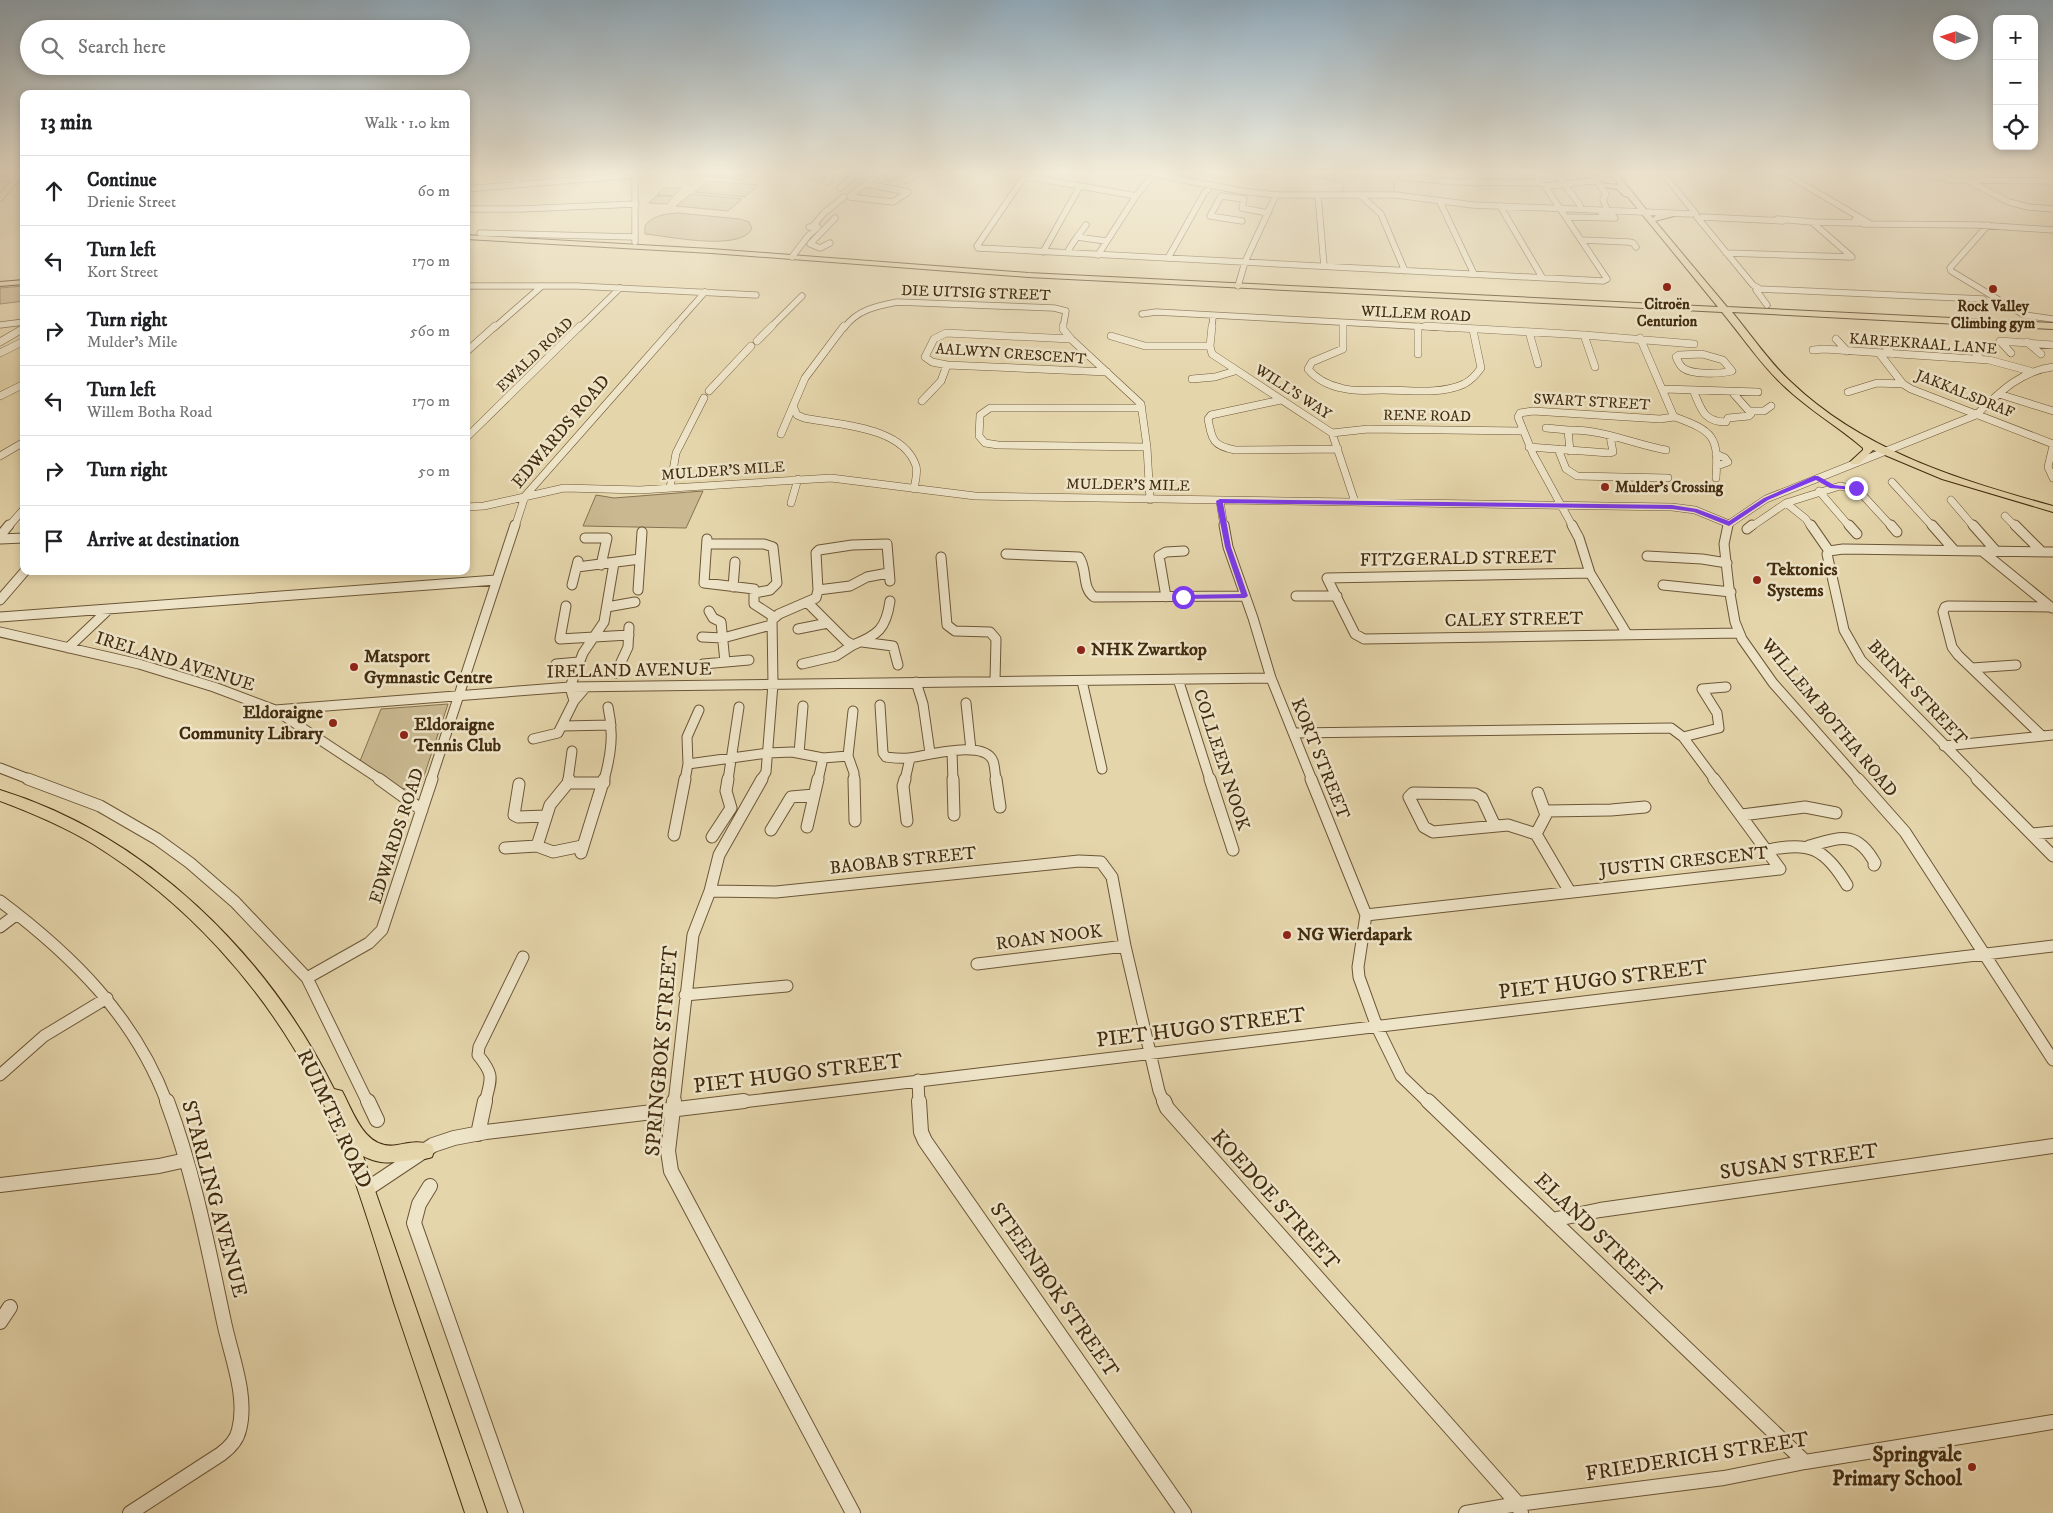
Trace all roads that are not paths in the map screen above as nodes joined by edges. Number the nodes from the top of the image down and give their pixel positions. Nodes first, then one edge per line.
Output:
1 (1106, 241) edge
2 (1607, 241) edge
3 (641, 242) edge
4 (803, 242) edge
5 (804, 242) edge
6 (812, 242) edge
7 (980, 242) edge
8 (1049, 242) edge
9 (1074, 242) edge
10 (1098, 242) edge
11 (1177, 242) edge
12 (1255, 242) edge
13 (1322, 242) edge
14 (1393, 242) edge
15 (1459, 242) edge
16 (1521, 242) edge
17 (1582, 242) edge
18 (1594, 242) edge
19 (1615, 242) edge
20 (1621, 242) junction
21 (1672, 242) edge
22 (1672, 242) edge
23 (1717, 242) edge
24 (1836, 242) edge
25 (1973, 242) edge
26 (830, 243) dead end
27 (1612, 247) junction
28 (1625, 247) junction
29 (799, 248) junction
30 (1069, 249) dead end
31 (1092, 250) dead end
32 (1043, 252) junction
33 (1726, 253) junction
34 (1098, 254) junction
35 (790, 257) junction
36 (1168, 258) junction
37 (815, 259) junction
38 (1245, 262) junction
39 (1324, 266) junction
40 (1405, 270) junction
41 (1474, 274) junction
42 (1542, 277) junction
43 (20, 282) edge
44 (0, 284) edge
45 (470, 286) edge
46 (542, 286) junction
47 (1238, 286) junction
48 (1755, 287) junction
49 (620, 288) junction
50 (705, 292) junction
51 (756, 295) dead end
52 (795, 295) dead end
53 (1983, 299) dead end
54 (1767, 305) dead end
55 (1729, 310) junction
56 (1142, 314) dead end
57 (1213, 316) junction
58 (2053, 319) edge
59 (20, 322) edge
60 (1342, 323) junction
61 (0, 325) edge
62 (2053, 326) edge
63 (1418, 327) junction
64 (20, 330) edge
65 (1473, 330) junction
66 (1528, 332) junction
67 (1584, 335) junction
68 (1111, 336) dead end
69 (1640, 338) junction
70 (1836, 338) dead end
71 (1070, 339) junction
72 (0, 342) edge
73 (1882, 342) dead end
74 (2027, 342) junction
75 (20, 343) edge
76 (2053, 345) edge
77 (1210, 346) junction
78 (1968, 346) dead end
79 (470, 349) edge
80 (1812, 350) dead end
81 (1847, 351) junction
82 (2011, 352) dead end
83 (0, 353) edge
84 (1879, 353) junction
85 (1418, 354) dead end
86 (1892, 354) junction
87 (2041, 354) dead end
88 (1697, 355) junction
89 (1981, 359) junction
90 (948, 364) junction
91 (1538, 364) dead end
92 (1596, 367) dead end
93 (2053, 367) edge
94 (1235, 371) junction
95 (2030, 371) junction
96 (1107, 372) junction
97 (1192, 379) dead end
98 (1903, 384) junction
99 (20, 388) edge
100 (1664, 389) junction
101 (1693, 390) junction
102 (1732, 392) junction
103 (1758, 392) dead end
104 (1848, 392) dead end
105 (1999, 394) junction
106 (0, 397) edge
107 (1281, 400) junction
108 (922, 401) dead end
109 (793, 406) junction
110 (1771, 406) dead end
111 (1142, 408) junction
112 (1749, 411) junction
113 (2053, 411) edge
114 (1976, 415) junction
115 (1675, 417) junction
116 (1546, 428) dead end
117 (1568, 430) junction
118 (1522, 431) junction
119 (1332, 433) junction
120 (470, 434) edge
121 (782, 434) dead end
122 (1610, 436) junction
123 (1856, 436) junction
124 (20, 444) edge
125 (2053, 445) edge
126 (1147, 447) junction
127 (1529, 447) junction
128 (1338, 449) junction
129 (1558, 449) junction
130 (1666, 450) dead end
131 (1570, 451) junction
132 (1888, 451) junction
133 (0, 456) edge
134 (1855, 462) junction
135 (542, 476) junction
136 (1668, 478) dead end
137 (1716, 478) dead end
138 (1816, 478) junction
139 (2053, 478) edge
140 (798, 479) junction
141 (1892, 482) dead end
142 (1832, 487) junction
143 (564, 488) junction
144 (670, 488) junction
145 (914, 489) junction
146 (1819, 491) junction
147 (525, 496) junction
148 (1150, 500) junction
149 (1951, 500) dead end
150 (1220, 501) junction
151 (1355, 502) junction
152 (791, 503) dead end
153 (1786, 503) junction
154 (1560, 505) junction
155 (484, 506) junction
156 (470, 507) edge
157 (2053, 509) edge
158 (518, 512) junction
159 (20, 514) edge
160 (2005, 516) dead end
161 (1729, 524) junction
162 (1747, 529) dead end
163 (642, 532) dead end
164 (1898, 532) dead end
165 (1857, 534) dead end
166 (0, 536) edge
167 (20, 538) edge
168 (586, 538) dead end
169 (0, 540) edge
170 (1954, 550) junction
171 (1184, 551) dead end
172 (1829, 551) junction
173 (1982, 551) junction
174 (1996, 551) junction
175 (2041, 551) junction
176 (2053, 552) edge
177 (1006, 554) dead end
178 (1647, 556) dead end
179 (941, 557) dead end
180 (640, 560) junction
181 (735, 562) dead end
182 (614, 563) junction
183 (1727, 563) junction
184 (601, 565) junction
185 (1590, 574) junction
186 (22, 575) edge
187 (1327, 577) joint
188 (496, 580) junction
189 (572, 585) dead end
190 (1663, 585) dead end
191 (733, 587) junction
192 (638, 590) dead end
193 (818, 590) junction
194 (1731, 592) junction
195 (755, 593) junction
196 (1245, 596) junction
197 (1296, 596) dead end
198 (1337, 596) junction
199 (1166, 597) junction
200 (0, 600) edge
201 (890, 601) dead end
202 (635, 602) dead end
203 (807, 602) junction
204 (566, 606) dead end
205 (607, 607) junction
206 (2052, 608) edge
207 (109, 609) junction
208 (709, 611) dead end
209 (0, 617) edge
210 (773, 621) junction
211 (828, 623) junction
212 (798, 630) dead end
213 (0, 632) edge
214 (1739, 633) junction
215 (1627, 634) junction
216 (596, 637) junction
217 (702, 637) dead end
218 (723, 638) junction
219 (857, 644) junction
220 (68, 648) junction
221 (749, 660) dead end
222 (579, 662) junction
223 (725, 662) junction
224 (556, 664) dead end
225 (703, 664) dead end
226 (802, 664) dead end
227 (898, 665) dead end
228 (2016, 665) dead end
229 (1972, 668) junction
230 (616, 673) dead end
231 (1271, 678) junction
232 (1178, 679) junction
233 (995, 681) junction
234 (1082, 681) junction
235 (916, 682) junction
236 (773, 684) junction
237 (586, 686) junction
238 (570, 687) junction
239 (1726, 688) dead end
240 (461, 695) junction
241 (574, 701) junction
242 (966, 703) dead end
243 (880, 705) dead end
244 (608, 706) dead end
245 (739, 706) dead end
246 (803, 706) dead end
247 (275, 710) junction
248 (700, 710) dead end
249 (853, 711) dead end
250 (612, 725) junction
251 (563, 726) junction
252 (1293, 733) junction
253 (2053, 735) edge
254 (2042, 736) junction
255 (1683, 737) junction
256 (533, 739) dead end
257 (1944, 746) junction
258 (971, 750) junction
259 (572, 751) dead end
260 (952, 752) junction
261 (768, 753) junction
262 (799, 753) junction
263 (930, 754) junction
264 (848, 756) junction
265 (823, 758) junction
266 (910, 758) junction
267 (730, 759) junction
268 (688, 764) junction
269 (0, 768) edge
270 (1102, 769) dead end
271 (568, 783) junction
272 (604, 783) junction
273 (519, 784) dead end
274 (1538, 793) dead end
275 (0, 795) edge
276 (814, 795) junction
277 (1645, 807) dead end
278 (1000, 808) dead end
279 (422, 810) junction
280 (1546, 811) junction
281 (1836, 813) dead end
282 (954, 815) dead end
283 (1742, 815) junction
284 (546, 816) junction
285 (856, 821) dead end
286 (907, 821) dead end
287 (1495, 826) junction
288 (807, 827) dead end
289 (771, 830) dead end
290 (2053, 832) edge
291 (1536, 834) junction
292 (2032, 834) junction
293 (674, 835) dead end
294 (712, 837) dead end
295 (537, 846) junction
296 (1809, 846) junction
297 (505, 848) dead end
298 (1232, 850) dead end
299 (1768, 850) junction
300 (2053, 856) edge
301 (1100, 862) joint
302 (1874, 865) dead end
303 (1847, 885) dead end
304 (710, 891) junction
305 (1570, 892) junction
306 (0, 901) edge
307 (17, 914) junction
308 (1366, 915) junction
309 (0, 927) edge
310 (1126, 946) junction
311 (2053, 946) edge
312 (1985, 955) junction
313 (523, 957) dead end
314 (977, 964) dead end
315 (306, 978) junction
316 (787, 986) dead end
317 (685, 995) junction
318 (107, 998) junction
319 (1377, 1027) junction
320 (1151, 1054) junction
321 (2053, 1060) edge
322 (0, 1075) edge
323 (318, 1076) junction
324 (918, 1080) junction
325 (673, 1109) junction
326 (377, 1120) dead end
327 (478, 1134) junction
328 (2053, 1146) edge
329 (425, 1151) junction
330 (186, 1160) junction
331 (0, 1185) edge
332 (430, 1186) dead end
333 (367, 1189) junction
334 (1552, 1220) junction
335 (10, 1307) dead end
336 (0, 1322) edge
337 (2053, 1422) edge
338 (1805, 1462) junction
339 (1519, 1509) edge
340 (130, 1513) edge
341 (476, 1513) edge
342 (516, 1513) edge
343 (853, 1513) edge
344 (1184, 1513) edge
345 (1466, 1513) edge

1 - 34 street
2 - 27 street
3 - 35 main road
4 - 35 street
5 - 29 street
6 - 26 street
7 - 32 street
8 - 32 street
9 - 30 street
10 - 31 street
11 - 36 street
12 - 38 street
13 - 39 street
14 - 40 street
15 - 41 street
16 - 42 street
17 - 42 street
18 - 27 street
19 - 20 street
20 - 28 street
20 - 28 street
21 - 55 main road
22 - 55 main road
23 - 33 street
24 - 33 street
25 - 58 street
27 - 28 street
29 - 35 street
29 - 37 main road
32 - 34 street
33 - 48 street
34 - 36 street
35 - 37 main road
36 - 38 street
37 - 47 main road
38 - 39 street
38 - 47 street
39 - 40 street
40 - 41 street
41 - 42 street
43 - 44 main road
45 - 46 street
46 - 49 street
46 - 79 street
47 - 55 main road
48 - 53 street
48 - 54 street
49 - 50 street
49 - 120 street, EWALD ROAD
50 - 51 street
50 - 135 street, EDWARDS ROAD
52 - 144 street
55 - 62 main road
55 - 123 main road
55 - 132 main road
56 - 57 street, WILLEM ROAD
57 - 60 street, WILLEM ROAD
57 - 77 street
59 - 61 street
60 - 63 street, WILLEM ROAD
60 - 65 street
63 - 65 street, WILLEM ROAD
63 - 85 street
64 - 72 street
65 - 66 street, WILLEM ROAD
66 - 67 street, WILLEM ROAD
66 - 91 street
67 - 69 street, WILLEM ROAD
67 - 92 street
68 - 77 street
69 - 88 street, WILLEM ROAD
69 - 100 street, SWART STREET
70 - 81 street
71 - 90 street, AALWYN CRESCENT
71 - 96 street
71 - 109 street, DIE UITSIG STREET
73 - 86 street
74 - 76 street
74 - 82 street
74 - 87 street
75 - 83 street
77 - 94 street, WILL'S WAY
78 - 89 street
80 - 81 street, KAREEKRAAL LANE
81 - 84 street, KAREEKRAAL LANE
84 - 86 street, KAREEKRAAL LANE
84 - 98 street, JAKKALSDRAF
86 - 89 street, KAREEKRAAL LANE
88 - 88 street
89 - 95 street, KAREEKRAAL LANE
90 - 96 street, AALWYN CRESCENT
90 - 108 street
93 - 95 street
94 - 97 street
94 - 107 street, WILL'S WAY
95 - 105 street
96 - 111 street
98 - 104 street
98 - 114 street, JAKKALSDRAF
99 - 106 street
100 - 101 street
100 - 115 street, SWART STREET
101 - 102 street
101 - 112 street
102 - 103 street
102 - 112 street
105 - 113 street
105 - 114 street
107 - 119 street, WILL'S WAY
107 - 128 street
109 - 121 street
109 - 145 street
110 - 112 street
111 - 126 street
111 - 126 street
114 - 125 street, JAKKALSDRAF
114 - 132 street
115 - 118 street, SWART STREET
115 - 137 street
116 - 117 street
117 - 122 street
117 - 131 street
118 - 119 street, RENE ROAD
118 - 127 street, SWART STREET
119 - 128 street, WILL'S WAY
122 - 130 street
122 - 131 street
123 - 132 main road
123 - 134 main road
124 - 133 street
125 - 139 street
126 - 148 street
127 - 129 street
127 - 154 street, SWART STREET
128 - 151 street, WILL'S WAY
129 - 131 street
129 - 136 street
132 - 134 street
132 - 157 main road
134 - 138 street
135 - 143 street
135 - 147 street, EDWARDS ROAD
138 - 142 street
138 - 161 street
140 - 144 street, MULDER'S MILE
140 - 145 street, MULDER'S MILE
140 - 152 street
141 - 170 street
142 - 146 street
142 - 164 street
143 - 144 street, MULDER'S MILE
143 - 147 street, MULDER'S MILE
145 - 148 street, MULDER'S MILE
146 - 153 street
146 - 165 street
147 - 155 street, MULDER'S MILE
147 - 158 street, EDWARDS ROAD
148 - 150 street, MULDER'S MILE
149 - 174 street
150 - 151 street, MULDER'S MILE
150 - 196 street, KORT STREET
151 - 154 street, MULDER'S MILE
153 - 162 street
153 - 172 street
154 - 161 street, MULDER'S MILE
154 - 185 street, SWART STREET
155 - 156 street
155 - 158 street
158 - 188 street, EDWARDS ROAD
159 - 166 street
160 - 175 street
161 - 183 street, WILLEM BOTHA ROAD
163 - 180 street
167 - 169 street
168 - 184 street
170 - 172 street
170 - 173 street
171 - 199 street
172 - 257 street, BRINK STREET
173 - 174 street
173 - 206 street
174 - 175 street
175 - 176 street
177 - 199 street
178 - 183 street
179 - 233 street
180 - 182 street
180 - 192 street
181 - 191 street
182 - 184 street
182 - 205 street
183 - 194 street, WILLEM BOTHA ROAD
184 - 189 street
185 - 187 street, FITZGERALD STREET
185 - 215 street, SWART STREET
186 - 200 street
187 - 198 street, CALEY STREET
188 - 207 street
188 - 240 street, EDWARDS ROAD
190 - 194 street
191 - 195 street
191 - 195 street
193 - 193 street
193 - 203 street
194 - 214 street, WILLEM BOTHA ROAD
195 - 210 street
196 - 199 street
196 - 231 street, KORT STREET
197 - 198 street
198 - 215 street, CALEY STREET
201 - 219 street
202 - 205 street
203 - 210 street
203 - 211 street
204 - 216 street
205 - 216 street
206 - 229 street
207 - 209 street
207 - 220 street
208 - 218 street
210 - 218 street
210 - 236 street, SPRINGBOK STREET
211 - 212 street
211 - 219 street
213 - 220 street, IRELAND AVENUE
214 - 215 street, CALEY STREET
214 - 312 street, WILLEM BOTHA ROAD
216 - 222 street
216 - 230 street
217 - 218 street
218 - 223 street
219 - 226 street
219 - 227 street
220 - 247 street, IRELAND AVENUE
221 - 223 street
222 - 224 street
222 - 238 street
223 - 225 street
228 - 229 street
229 - 254 street
231 - 232 street, IRELAND AVENUE
231 - 252 street, KORT STREET
232 - 234 street, IRELAND AVENUE
232 - 298 street, COLLEEN NOOK
233 - 234 street, IRELAND AVENUE
233 - 235 street, IRELAND AVENUE
234 - 270 street
235 - 236 street, IRELAND AVENUE
235 - 263 street
236 - 237 street, IRELAND AVENUE
236 - 261 street, SPRINGBOK STREET
237 - 238 street, IRELAND AVENUE
237 - 241 street
238 - 240 street, IRELAND AVENUE
238 - 241 street
239 - 255 street
240 - 247 street, IRELAND AVENUE
240 - 279 street, EDWARDS ROAD
241 - 251 street
242 - 258 street
243 - 266 street
244 - 250 street
245 - 267 street
246 - 262 street
247 - 279 street
248 - 268 street
249 - 264 street
250 - 251 street
250 - 272 street
251 - 256 street
252 - 255 street, JUSTIN CRESCENT
252 - 308 street, KORT STREET
253 - 254 street
254 - 257 street
255 - 283 street, JUSTIN CRESCENT
257 - 292 street, BRINK STREET
258 - 260 street
258 - 278 street
259 - 271 street
260 - 263 street
260 - 282 street
261 - 262 street
261 - 267 street
261 - 304 street, SPRINGBOK STREET
262 - 265 street
263 - 266 street
264 - 265 street
264 - 285 street
265 - 276 street
266 - 286 street
267 - 268 street
267 - 294 street
268 - 293 street
269 - 315 street
271 - 272 street
271 - 284 street
272 - 295 street
273 - 284 street
274 - 280 street
275 - 323 main road, RUIMTE ROAD
276 - 288 street
276 - 289 street
277 - 280 street
279 - 315 street, EDWARDS ROAD
280 - 291 street
281 - 283 street
283 - 299 street, JUSTIN CRESCENT
284 - 295 street
287 - 287 street
287 - 291 street
290 - 292 street
291 - 305 street
292 - 300 street, BRINK STREET
295 - 297 street
296 - 299 street
296 - 302 street
296 - 303 street
299 - 305 street, JUSTIN CRESCENT
301 - 304 street, BAOBAB STREET
301 - 310 street, KOEDOE STREET
304 - 317 street, SPRINGBOK STREET
305 - 308 street, JUSTIN CRESCENT
306 - 307 street, STARLING AVENUE
307 - 309 street
307 - 318 street, STARLING AVENUE
308 - 319 street, KORT STREET
310 - 314 street, ROAN NOOK
310 - 320 street, KOEDOE STREET
311 - 312 street, PIET HUGO STREET
312 - 319 street, PIET HUGO STREET
312 - 321 street, WILLEM BOTHA ROAD
313 - 327 street
315 - 326 street
316 - 317 street
317 - 325 street, SPRINGBOK STREET
318 - 322 street
318 - 330 street, STARLING AVENUE
319 - 320 street, PIET HUGO STREET
319 - 334 street, ELAND STREET
320 - 324 street, PIET HUGO STREET
320 - 339 street, KOEDOE STREET
323 - 329 main road
323 - 333 main road, RUIMTE ROAD
324 - 325 street, PIET HUGO STREET
324 - 344 street, STEENBOK STREET
325 - 327 street, PIET HUGO STREET
325 - 343 street, SPRINGBOK STREET
327 - 329 street, PIET HUGO STREET
328 - 334 street, SUSAN STREET
329 - 333 street, PIET HUGO STREET
330 - 331 street
330 - 340 street, STARLING AVENUE
332 - 342 street
333 - 341 main road, RUIMTE ROAD
334 - 338 street, ELAND STREET
335 - 336 street
337 - 338 street, FRIEDERICH STREET
338 - 339 street, FRIEDERICH STREET
339 - 345 street, FRIEDERICH STREET

